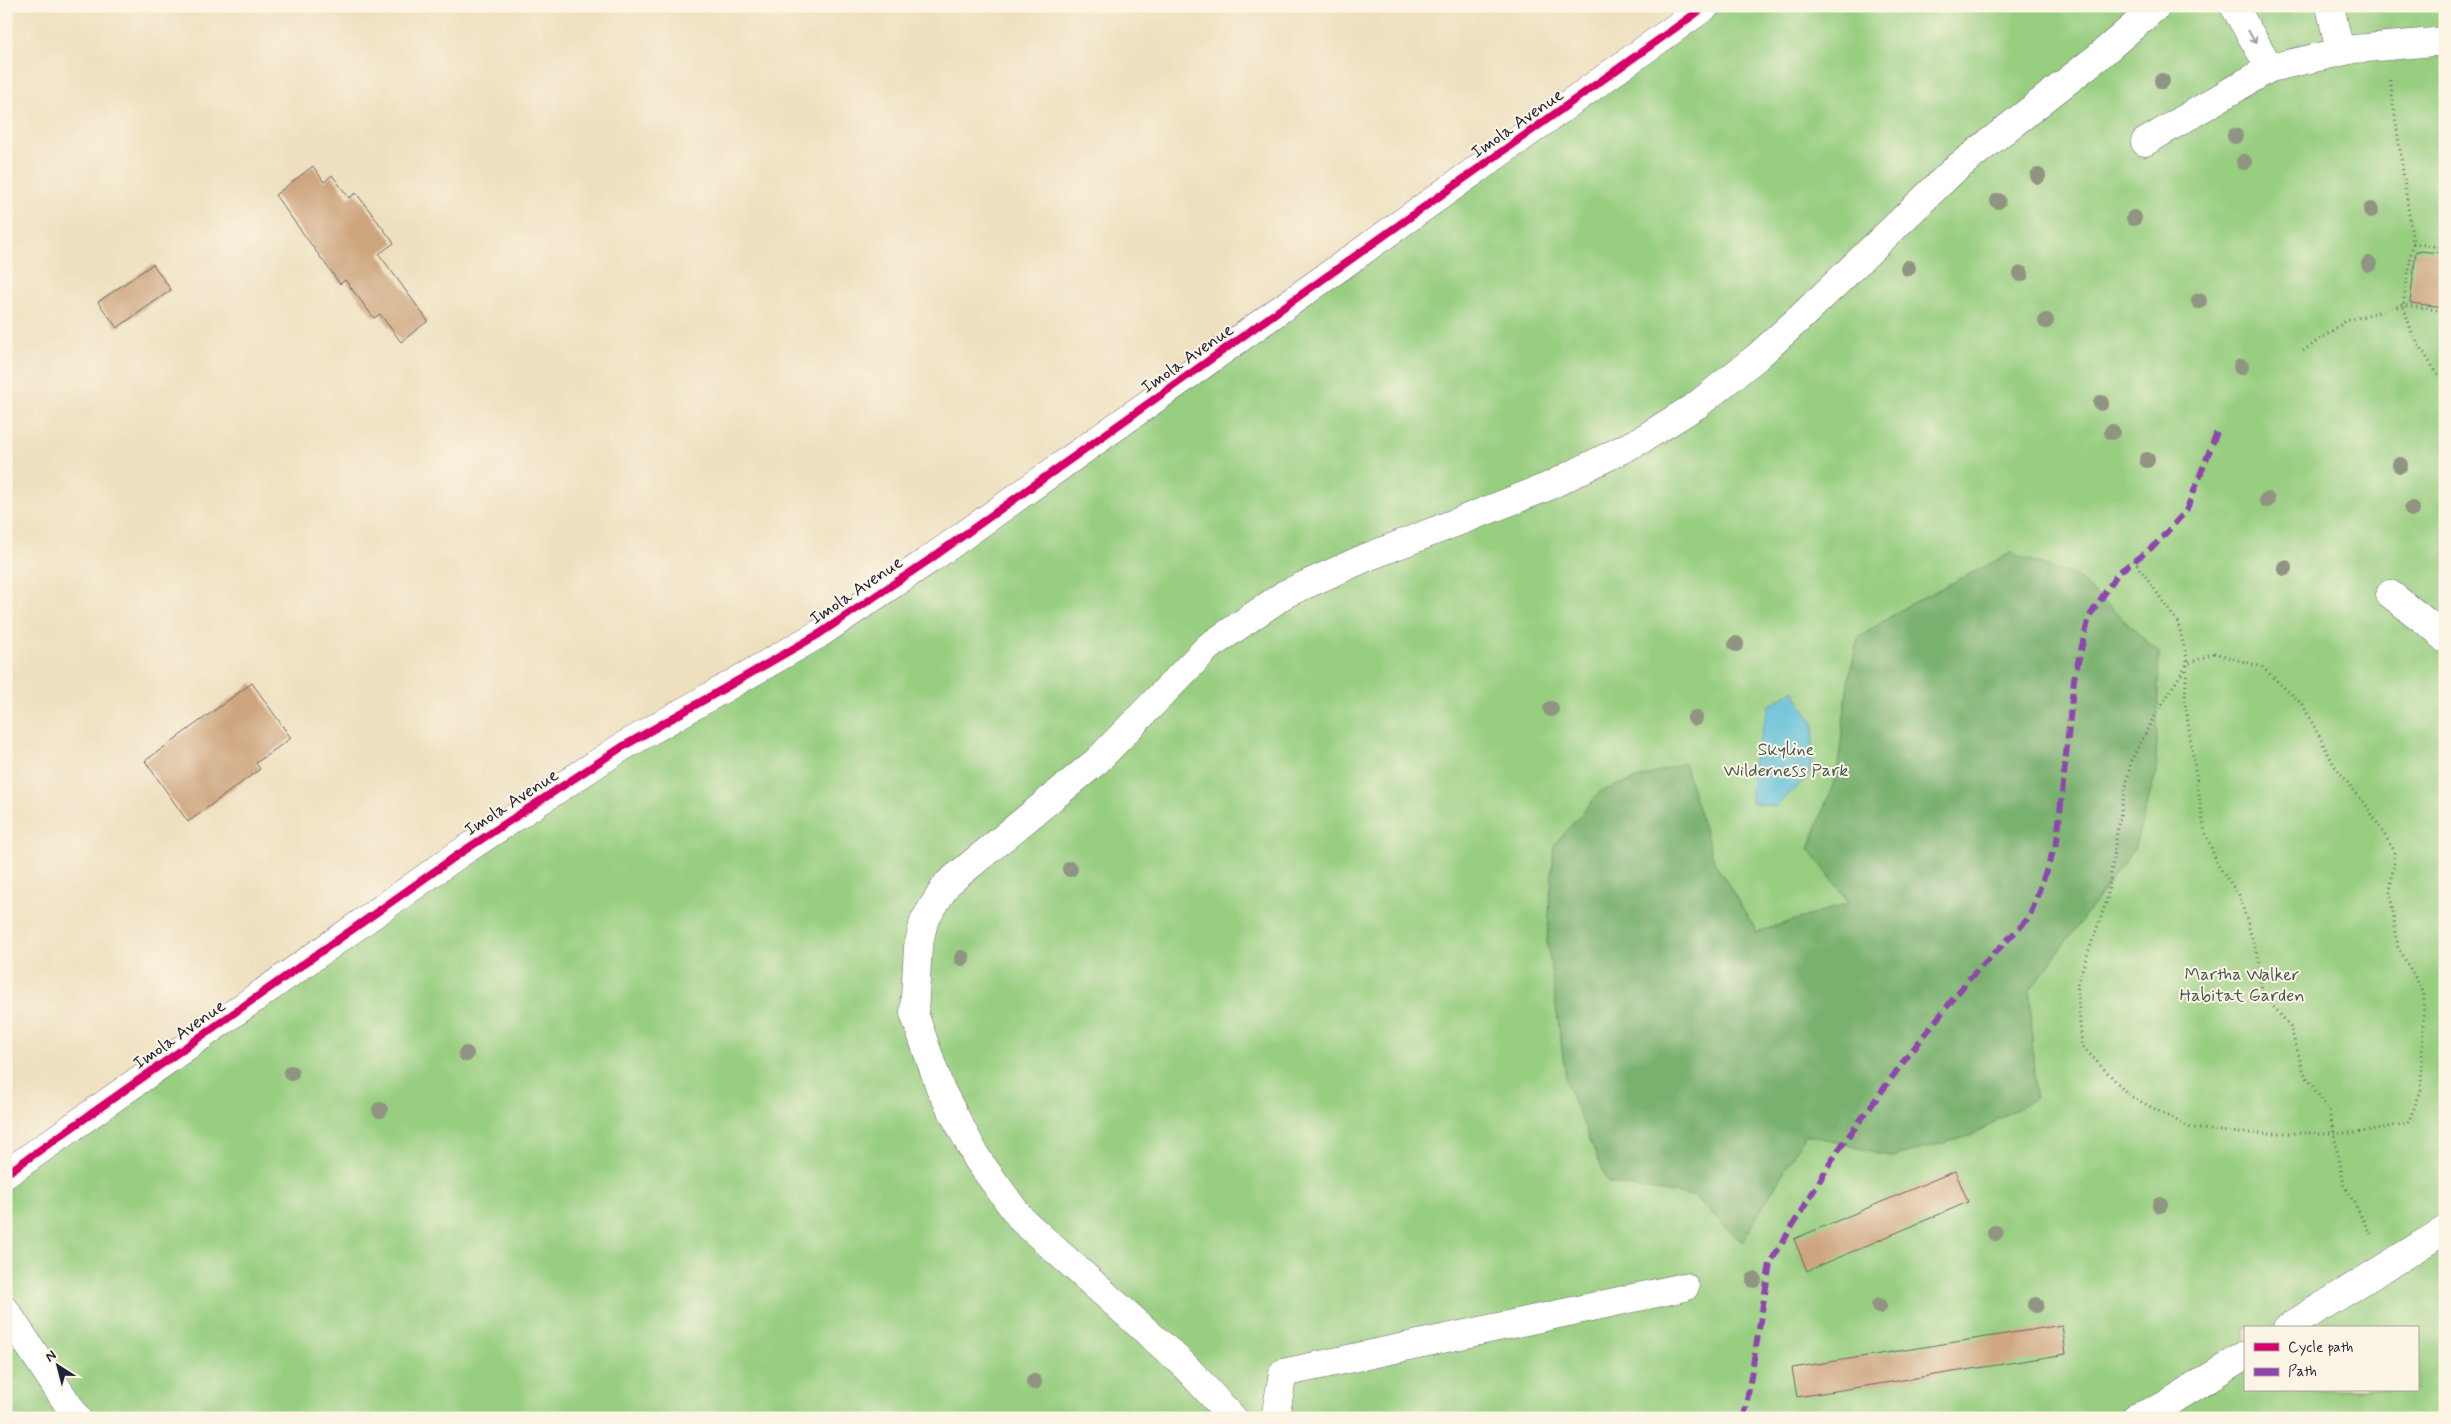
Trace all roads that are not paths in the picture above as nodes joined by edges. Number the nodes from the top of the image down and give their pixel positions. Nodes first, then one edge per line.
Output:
1 (1706, 6) edge
2 (2157, 6) edge
3 (2234, 6) edge
4 (2330, 6) edge
5 (2445, 41) edge
6 (2340, 51) junction
7 (2270, 68) junction
8 (2145, 142) dead end
9 (2390, 594) dead end
10 (2445, 638) edge
11 (6, 1174) edge
12 (2445, 1230) edge
13 (1685, 1287) dead end
14 (6, 1311) edge
15 (2290, 1326) edge
16 (2244, 1355) edge
17 (76, 1418) edge
18 (1233, 1418) edge
19 (1275, 1418) edge
20 (2135, 1418) edge

1 - 11 street, Imola Avenue
2 - 18 street
3 -> 7 street
4 - 6 street
5 - 6 street
6 - 7 street
7 - 8 street
9 - 10 street
12 - 15 street
13 - 19 street
14 - 17 street
16 - 20 street

